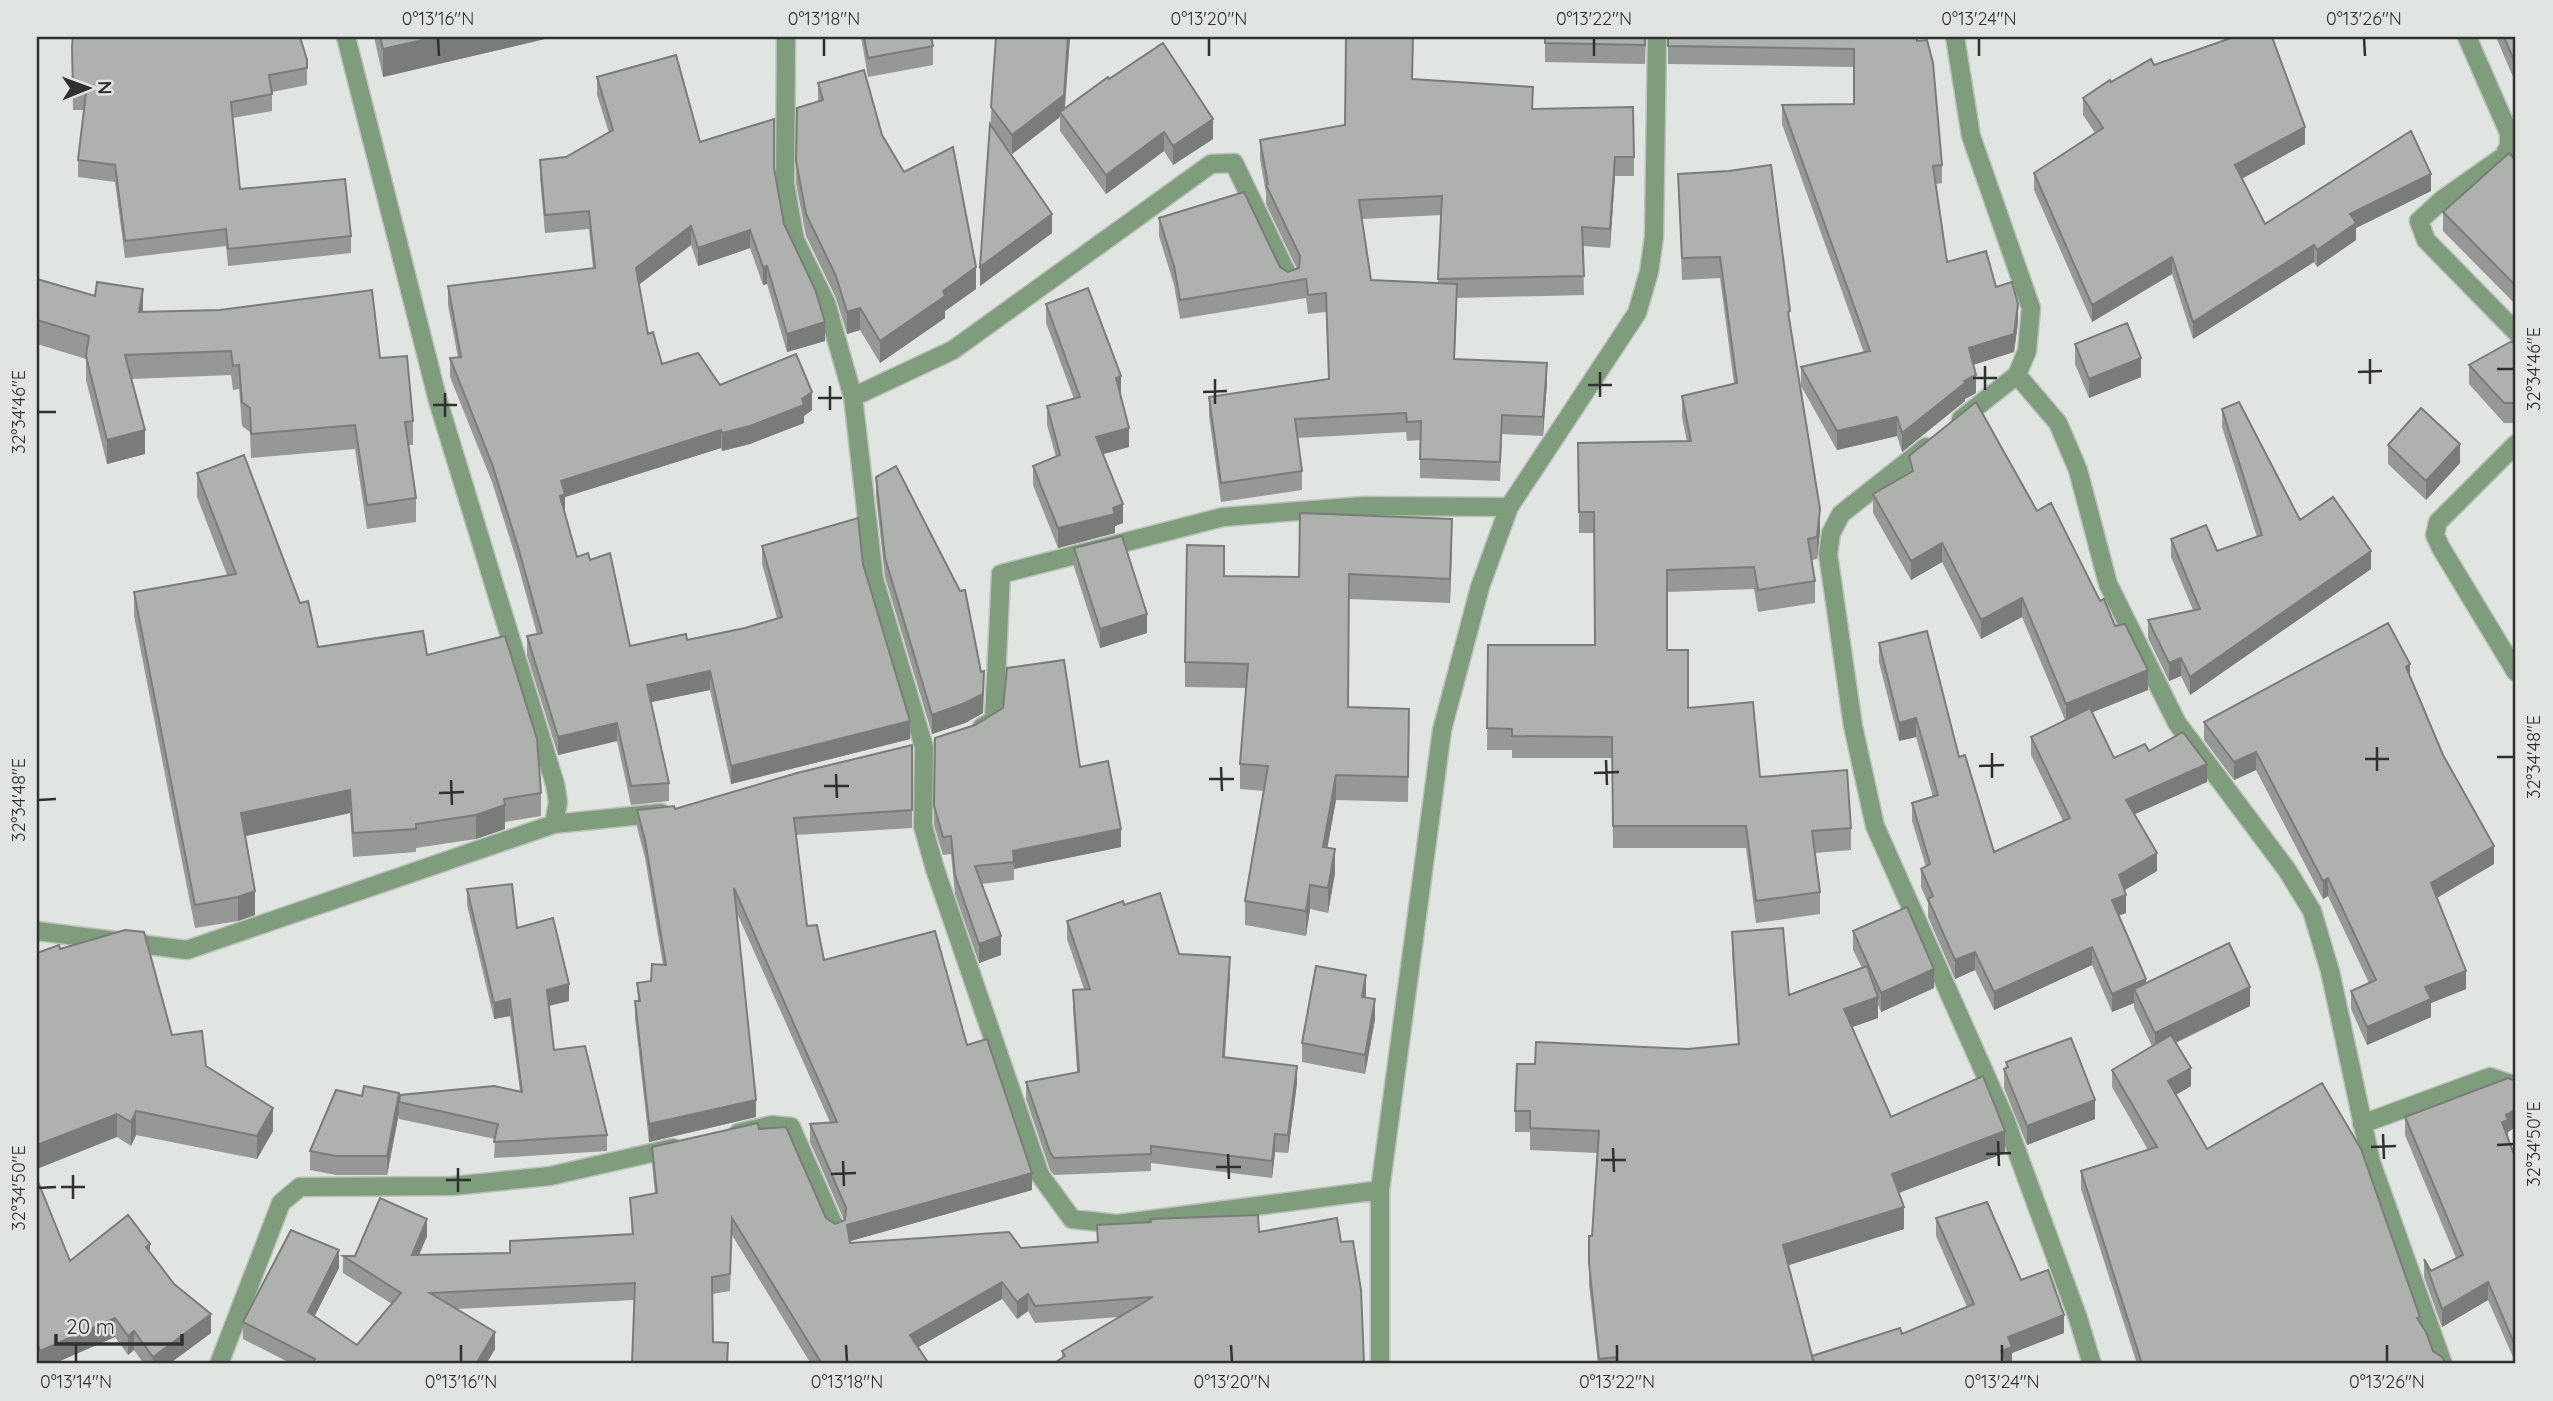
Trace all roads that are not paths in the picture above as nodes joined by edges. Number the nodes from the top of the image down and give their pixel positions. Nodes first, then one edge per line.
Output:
1 (346, 37) edge
2 (786, 37) edge
3 (1657, 37) edge
4 (1955, 37) edge
5 (2467, 37) edge
6 (1290, 280) edge
7 (2516, 332) edge
8 (2017, 375) junction
9 (853, 397) junction
10 (2516, 443) edge
11 (1509, 507) junction
12 (2516, 672) edge
13 (970, 733) edge
14 (947, 741) edge
15 (918, 749) junction
16 (684, 809) edge
17 (554, 824) junction
18 (37, 931) edge
19 (2516, 1088) edge
20 (2362, 1124) junction
21 (720, 1137) edge
22 (694, 1143) edge
23 (1380, 1189) junction
24 (836, 1230) edge
25 (219, 1364) edge
26 (1380, 1364) edge
27 (2092, 1364) edge
28 (2443, 1364) edge

1 - 17 street
2 - 9 street
3 - 11 street
4 - 8 street
5 - 7 street
6 - 9 street
8 - 20 street
8 - 27 street
9 - 15 street
10 - 12 street
11 - 13 street
11 - 23 street
14 - 15 street
15 - 23 street
16 - 17 street
17 - 18 street
19 - 20 street
20 - 28 street
21 - 24 street
22 - 25 street
23 - 26 street

